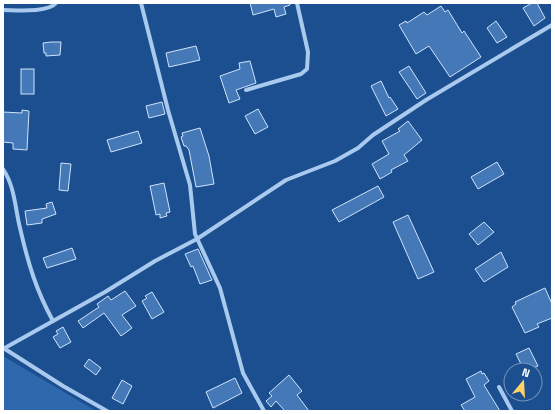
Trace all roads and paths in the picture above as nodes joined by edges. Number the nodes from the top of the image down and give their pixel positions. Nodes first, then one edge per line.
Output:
1 (56, 3) edge
2 (142, 3) edge
3 (297, 3) edge
4 (3, 10) edge
5 (552, 24) edge
6 (246, 90) dead end
7 (3, 169) edge
8 (197, 239) junction
9 (53, 321) junction
10 (4, 349) edge
11 (499, 387) dead end
12 (107, 411) edge
13 (264, 411) edge
14 (512, 411) edge

1 - 4 street
2 - 8 street
3 - 6 street
5 - 8 street
7 - 9 street
8 - 9 street
8 - 13 street
9 - 10 street
10 - 12 street
11 - 14 street

